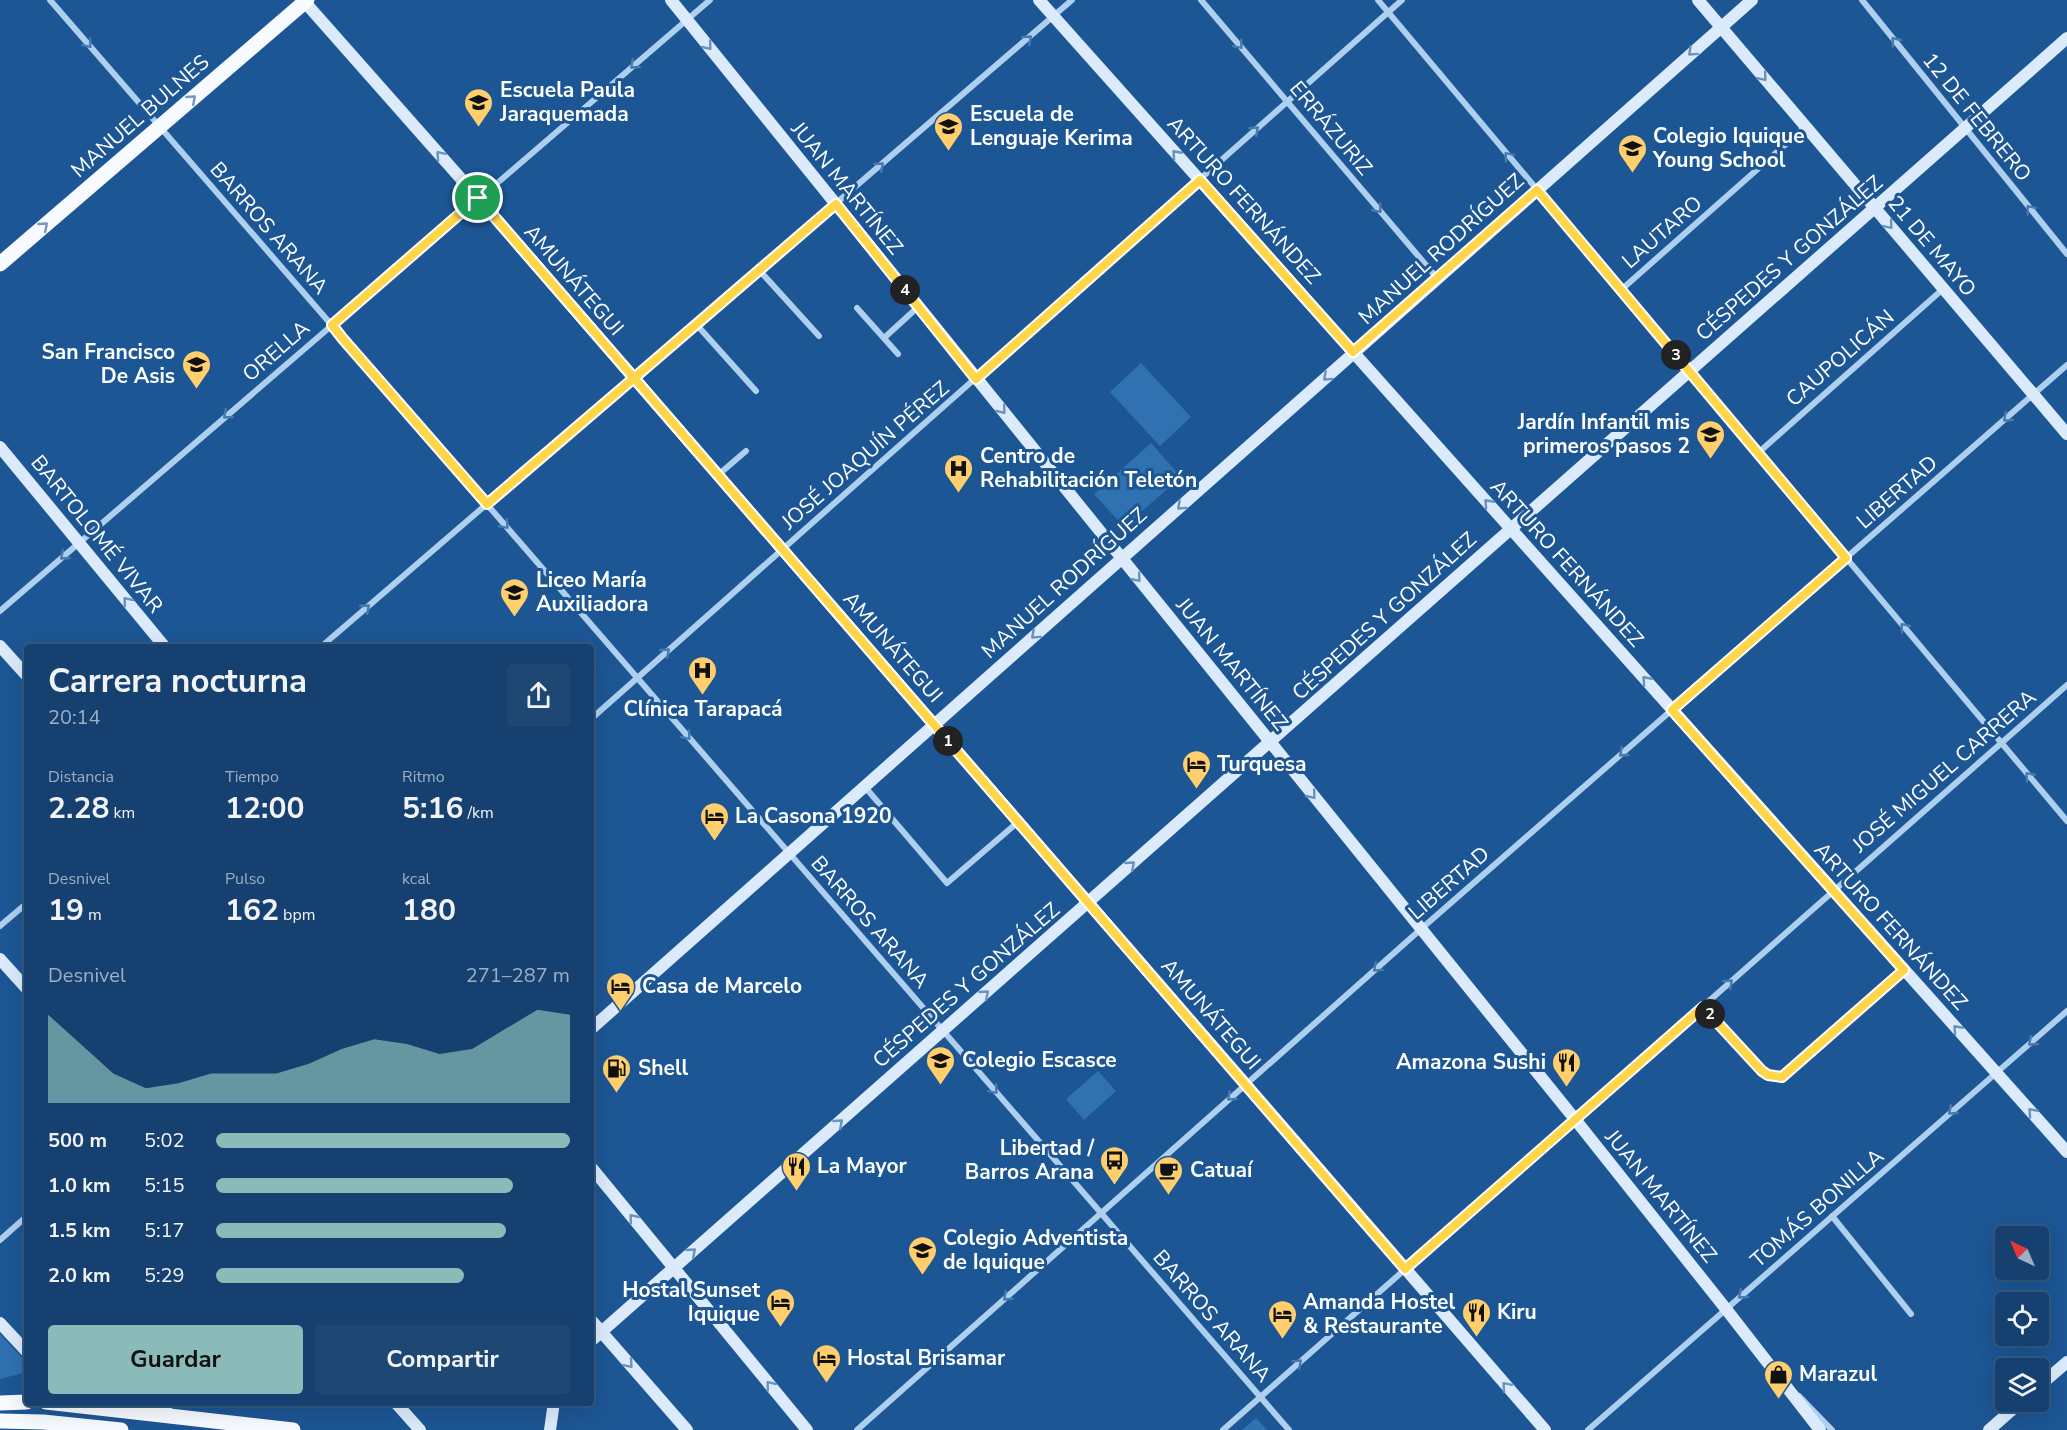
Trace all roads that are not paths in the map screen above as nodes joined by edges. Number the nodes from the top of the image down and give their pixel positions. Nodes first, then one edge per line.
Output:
1 (50, 0) edge
2 (671, 0) edge
3 (710, 0) edge
4 (1039, 0) edge
5 (1072, 0) edge
6 (1201, 0) edge
7 (1378, 0) edge
8 (1402, 0) edge
9 (1698, 0) edge
10 (1752, 0) edge
11 (1862, 0) edge
12 (305, 1) edge
13 (1388, 12) junction
14 (1054, 16) junction
15 (687, 20) junction
16 (1721, 27) junction
17 (2067, 38) edge
18 (1287, 102) junction
19 (160, 127) junction
20 (1805, 127) junction
21 (1965, 128) junction
22 (1200, 180) junction
23 (1537, 190) junction
24 (478, 198) junction
25 (836, 204) junction
26 (1875, 208) junction
27 (2067, 254) edge
28 (0, 264) edge
29 (759, 270) junction
30 (1437, 278) junction
31 (1943, 289) junction
32 (1621, 290) junction
33 (918, 307) junction
34 (857, 308) dead end
35 (696, 324) junction
36 (332, 325) junction
37 (819, 336) dead end
38 (884, 338) junction
39 (1353, 352) junction
40 (898, 354) dead end
41 (2067, 365) edge
42 (1690, 372) junction
43 (634, 378) junction
44 (976, 379) junction
45 (756, 391) dead end
46 (2033, 395) junction
47 (2067, 434) edge
48 (0, 447) edge
49 (746, 451) dead end
50 (1758, 453) junction
51 (718, 475) junction
52 (487, 504) junction
53 (1511, 529) junction
54 (79, 543) junction
55 (782, 550) junction
56 (1122, 558) junction
57 (1846, 558) junction
58 (0, 611) edge
59 (162, 644) edge
60 (324, 644) edge
61 (0, 646) edge
62 (24, 673) edge
63 (637, 678) junction
64 (2067, 685) edge
65 (1672, 710) junction
66 (594, 716) edge
67 (934, 725) junction
68 (1270, 743) junction
69 (2001, 743) junction
70 (865, 786) junction
71 (2067, 821) edge
72 (1018, 822) junction
73 (789, 853) junction
74 (1833, 890) junction
75 (1088, 903) junction
76 (24, 906) edge
77 (0, 926) edge
78 (1421, 929) junction
79 (0, 959) edge
80 (1904, 970) junction
81 (24, 986) edge
82 (1703, 1007) junction
83 (2067, 1011) edge
84 (594, 1026) edge
85 (943, 1031) junction
86 (1996, 1073) junction
87 (1246, 1085) junction
88 (1574, 1118) junction
89 (2067, 1152) edge
90 (594, 1171) edge
91 (1101, 1213) junction
92 (1832, 1216) junction
93 (24, 1219) edge
94 (0, 1240) edge
95 (674, 1268) junction
96 (1405, 1269) junction
97 (1726, 1309) junction
98 (1911, 1314) dead end
99 (0, 1323) edge
100 (594, 1324) edge
101 (601, 1332) junction
102 (594, 1338) edge
103 (24, 1349) edge
104 (2067, 1362) edge
105 (2049, 1378) edge
106 (1783, 1382) junction
107 (1260, 1397) junction
108 (0, 1402) edge
109 (24, 1402) edge
110 (92, 1406) edge
111 (166, 1406) edge
112 (399, 1406) edge
113 (553, 1406) edge
114 (2009, 1412) edge
115 (157, 1414) junction
116 (0, 1422) edge
117 (121, 1430) edge
118 (293, 1430) edge
119 (420, 1430) edge
120 (550, 1430) edge
121 (687, 1430) edge
122 (807, 1430) edge
123 (857, 1430) edge
124 (1223, 1430) edge
125 (1289, 1430) edge
126 (1545, 1430) edge
127 (1588, 1430) edge
128 (1820, 1430) edge
129 (1832, 1430) edge
130 (1989, 1430) edge

1 -> 19 street, BARROS ARANA
2 - 15 street, JUAN MARTÍNEZ
3 - 15 street, ORELLA
4 - 14 street, ARTURO FERNÁNDEZ
5 - 14 street
6 -> 18 street, ERRÁZURIZ
7 - 13 street
8 - 13 street, JOSÉ JOAQUÍN PÉREZ
9 - 16 street, 21 DE MAYO
10 - 16 street, MANUEL RODRÍGUEZ
21 -> 11 street, 12 DE FEBRERO
19 -> 12 main road, MANUEL BULNES
24 -> 12 street, AMUNÁTEGUI
13 - 18 street, JOSÉ JOAQUÍN PÉREZ
23 -> 13 street
22 -> 14 street, ARTURO FERNÁNDEZ
25 -> 14 street
15 -> 24 street, ORELLA
15 -> 25 street, JUAN MARTÍNEZ
16 -> 20 street, 21 DE MAYO
16 -> 23 street, MANUEL RODRÍGUEZ
17 - 21 street, CÉSPEDES Y GONZÁLEZ
22 -> 18 street, JOSÉ JOAQUÍN PÉREZ
18 -> 30 street, ERRÁZURIZ
28 -> 19 main road, MANUEL BULNES
19 - 36 street, BARROS ARANA
20 - 26 street, 21 DE MAYO
20 - 32 street, LAUTARO
21 - 26 street, CÉSPEDES Y GONZÁLEZ
27 -> 21 street, 12 DE FEBRERO
22 - 39 street, ARTURO FERNÁNDEZ
22 - 44 street, JOSÉ JOAQUÍN PÉREZ
23 - 30 street, MANUEL RODRÍGUEZ
23 - 32 street
24 - 36 street, ORELLA
24 - 43 street, AMUNÁTEGUI
25 - 29 street
25 - 33 street, JUAN MARTÍNEZ
26 -> 31 street, 21 DE MAYO
26 - 42 street, CÉSPEDES Y GONZÁLEZ
29 - 35 street
29 - 37 street
30 - 39 street, MANUEL RODRÍGUEZ
31 - 46 street, 21 DE MAYO
31 - 50 street, CAUPOLICÁN
32 - 42 street
33 - 38 street
33 - 44 street, JUAN MARTÍNEZ
34 - 38 street
35 - 43 street
35 - 45 street
36 - 52 street, BARROS ARANA
36 -> 54 street, ORELLA
38 - 40 street
53 -> 39 street, ARTURO FERNÁNDEZ
39 -> 56 street, MANUEL RODRÍGUEZ
41 - 46 street, LIBERTAD
42 - 50 street
42 - 53 street, CÉSPEDES Y GONZÁLEZ
43 - 51 street, AMUNÁTEGUI
43 - 52 street
44 - 55 street, JOSÉ JOAQUÍN PÉREZ
44 -> 56 street, JUAN MARTÍNEZ
46 - 47 street, 21 DE MAYO
46 -> 57 street, LIBERTAD
48 - 54 street, BARTOLOMÉ VIVAR
49 - 51 street
50 - 57 street
51 - 55 street, AMUNÁTEGUI
60 -> 52 street
52 -> 63 street, BARROS ARANA
65 -> 53 street, ARTURO FERNÁNDEZ
53 - 68 street, CÉSPEDES Y GONZÁLEZ
54 -> 58 street, ORELLA
59 -> 54 street, BARTOLOMÉ VIVAR
63 -> 55 street, JOSÉ JOAQUÍN PÉREZ
55 - 67 street, AMUNÁTEGUI
56 -> 67 street, MANUEL RODRÍGUEZ
56 -> 68 street, JUAN MARTÍNEZ
57 - 65 street, LIBERTAD
69 -> 57 street
61 - 62 street
63 - 66 street, JOSÉ JOAQUÍN PÉREZ
63 -> 73 street, BARROS ARANA
64 - 69 street, JOSÉ MIGUEL CARRERA
65 - 74 street, ARTURO FERNÁNDEZ
65 -> 78 street, LIBERTAD
67 - 70 street, MANUEL RODRÍGUEZ
67 - 72 street, AMUNÁTEGUI
75 -> 68 street, CÉSPEDES Y GONZÁLEZ
68 -> 78 street, JUAN MARTÍNEZ
71 -> 69 street
69 - 74 street, JOSÉ MIGUEL CARRERA
70 - 72 street
70 - 73 street, MANUEL RODRÍGUEZ
72 - 75 street, AMUNÁTEGUI
73 - 84 street, MANUEL RODRÍGUEZ
73 - 85 street, BARROS ARANA
74 - 80 street, ARTURO FERNÁNDEZ
82 -> 74 street, JOSÉ MIGUEL CARRERA
85 -> 75 street, CÉSPEDES Y GONZÁLEZ
75 - 87 street, AMUNÁTEGUI
76 - 77 street
78 -> 87 street, LIBERTAD
78 - 88 street, JUAN MARTÍNEZ
79 - 81 street
80 - 82 street
86 -> 80 street, ARTURO FERNÁNDEZ
82 - 88 street, JOSÉ MIGUEL CARRERA
83 -> 86 street, TOMÁS BONILLA
85 -> 91 street, BARROS ARANA
95 -> 85 street, CÉSPEDES Y GONZÁLEZ
89 -> 86 street, ARTURO FERNÁNDEZ
86 -> 92 street, TOMÁS BONILLA
87 -> 91 street, LIBERTAD
87 - 96 street, AMUNÁTEGUI
88 - 96 street, JOSÉ MIGUEL CARRERA
88 - 97 street, JUAN MARTÍNEZ
95 -> 90 street
91 - 107 street, BARROS ARANA
91 -> 123 street, LIBERTAD
92 -> 97 street, TOMÁS BONILLA
92 - 98 street
93 - 94 street
95 - 101 street, CÉSPEDES Y GONZÁLEZ
122 -> 95 street
107 -> 96 street, JOSÉ MIGUEL CARRERA
126 -> 96 street, AMUNÁTEGUI
97 - 106 street, JUAN MARTÍNEZ
97 - 127 street, TOMÁS BONILLA
99 - 103 street
100 - 101 street
101 - 102 street, CÉSPEDES Y GONZÁLEZ
101 -> 121 street
104 - 105 street
106 - 128 street, JUAN MARTÍNEZ
106 - 129 street, JUAN MARTÍNEZ
107 - 124 street, JOSÉ MIGUEL CARRERA
107 - 125 street, BARROS ARANA
108 - 109 main road
110 - 115 main road
111 - 115 street
112 - 119 street
113 - 120 street
114 - 130 street
115 - 118 main road
116 - 117 main road

